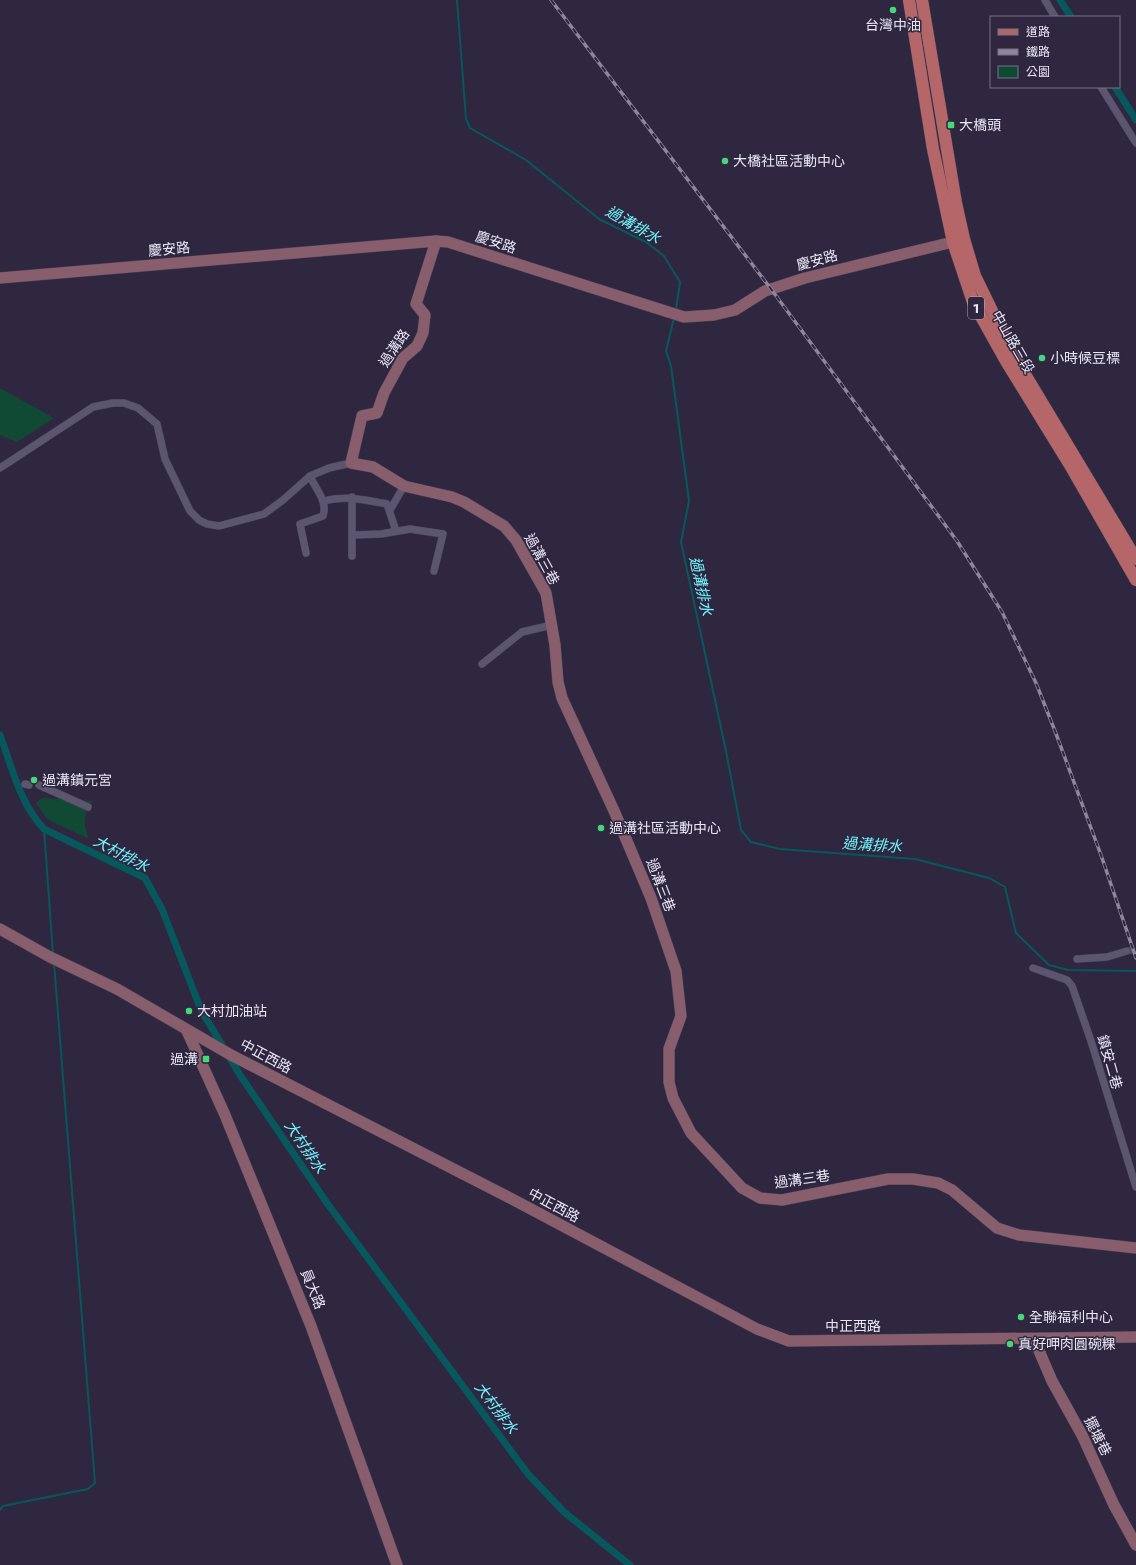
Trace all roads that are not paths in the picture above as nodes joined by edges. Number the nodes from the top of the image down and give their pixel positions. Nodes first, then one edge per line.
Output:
1 (909, 0) edge
2 (922, 0) edge
3 (1044, 0) edge
4 (1054, 16) edge
5 (1102, 88) edge
6 (1136, 142) edge
7 (436, 241) junction
8 (958, 241) junction
9 (0, 278) edge
10 (350, 463) junction
11 (0, 468) edge
12 (310, 476) junction
13 (404, 486) junction
14 (352, 497) junction
15 (323, 501) junction
16 (390, 510) junction
17 (396, 531) junction
18 (353, 535) junction
19 (306, 553) dead end
20 (352, 556) dead end
21 (1136, 559) edge
22 (434, 571) dead end
23 (1136, 580) edge
24 (552, 625) junction
25 (482, 664) dead end
26 (39, 785) dead end
27 (88, 807) dead end
28 (0, 929) edge
29 (1127, 951) tunnel mouth
30 (1077, 959) dead end
31 (1033, 968) dead end
32 (187, 1030) junction
33 (1136, 1187) edge
34 (1136, 1248) edge
35 (1136, 1337) edge
36 (1034, 1339) junction
37 (1136, 1545) edge
38 (398, 1565) edge

1 - 8 main road, 中山路三段 / 1
2 - 8 main road, 中山路三段 / 1
3 - 4 street
5 - 6 street
7 - 8 street, 慶安路
7 - 9 street, 慶安路
7 - 10 street, 過溝路
8 - 21 main road, 中山路三段 / 1
8 - 23 main road, 中山路三段 / 1
10 - 12 street, 過溝三巷
10 - 13 street, 過溝三巷
11 - 12 street, 過溝三巷
12 - 15 street
13 - 16 street
13 - 24 street, 過溝三巷
14 - 15 street
14 - 16 street
14 - 18 street
15 - 19 street
16 - 17 street
17 - 18 street
17 - 22 street
18 - 20 street
24 - 25 street
24 - 34 street, 過溝三巷
26 - 27 street
28 - 32 street, 中正西路
29 - 30 street
31 - 33 street, 鎮安二巷
32 - 36 street, 中正西路
32 - 38 street, 員大路
35 - 36 street, 中正西路
36 - 37 street, 擺塘巷

